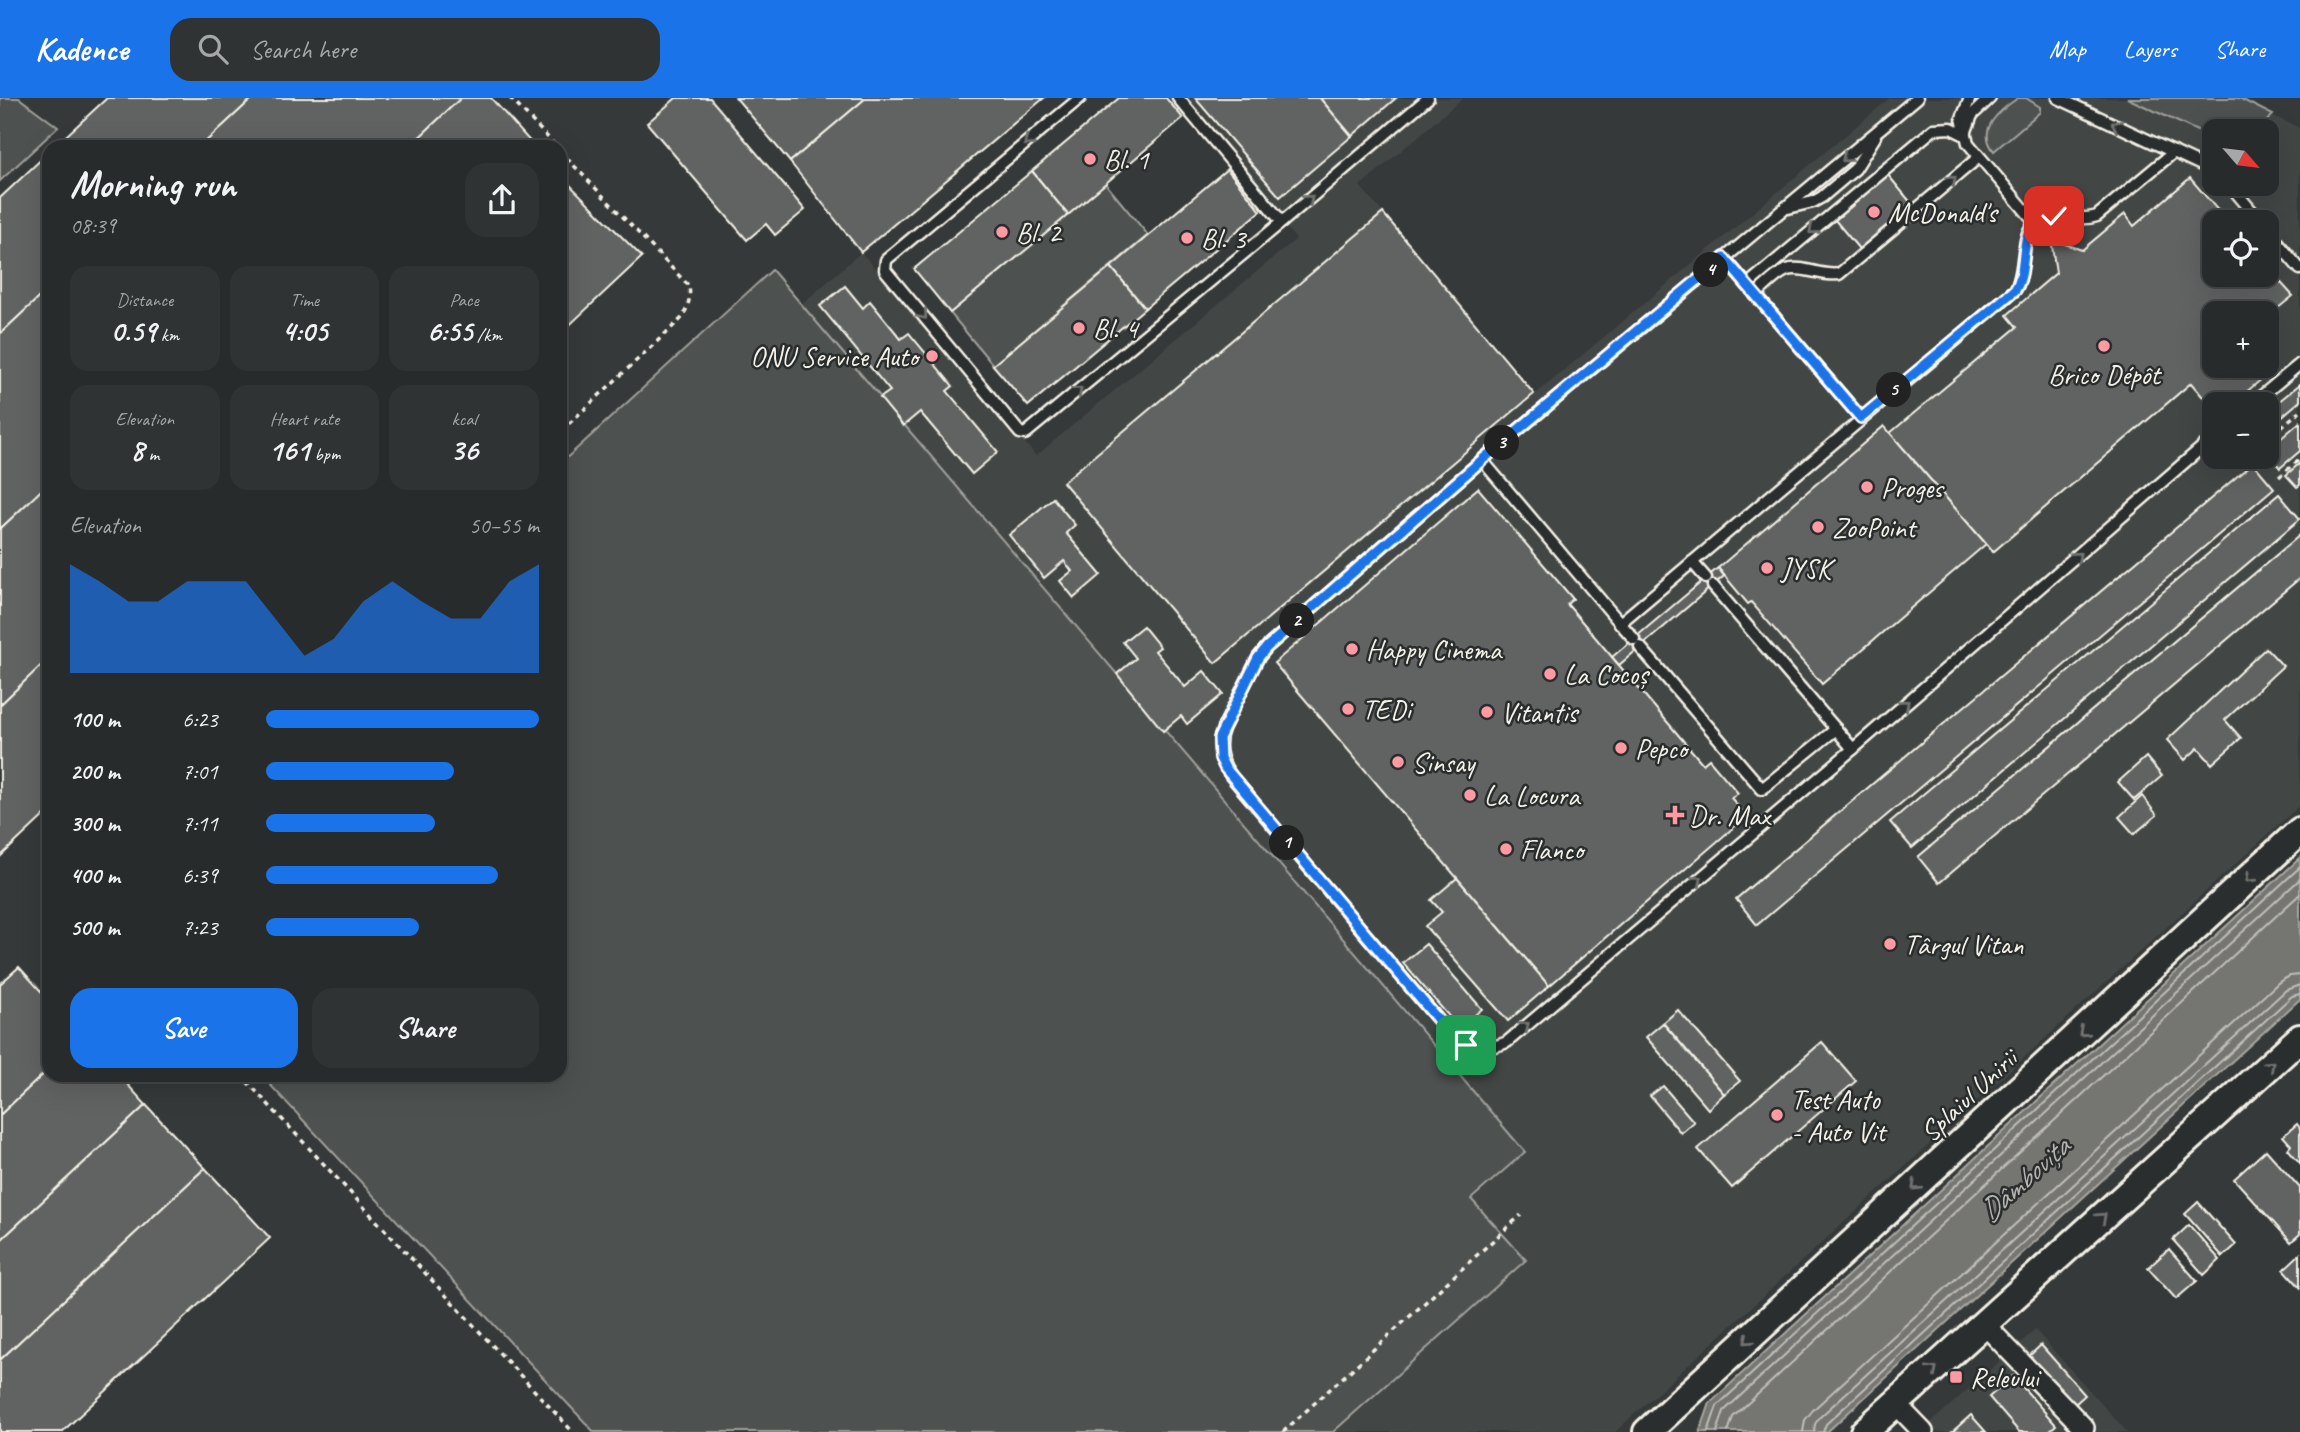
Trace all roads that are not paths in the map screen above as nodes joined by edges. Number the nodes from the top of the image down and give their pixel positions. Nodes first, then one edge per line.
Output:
1 (1080, 98) edge
2 (1178, 98) edge
3 (1428, 98) edge
4 (1917, 98) edge
5 (1970, 98) edge
6 (1990, 98) edge
7 (2058, 98) edge
8 (1879, 130) junction
9 (1965, 135) junction
10 (2174, 152) junction
11 (1979, 157) junction
12 (2202, 165) edge
13 (2239, 196) edge
14 (1785, 209) junction
15 (2251, 210) edge
16 (1282, 222) junction
17 (2035, 222) junction
18 (2279, 244) edge
19 (1724, 258) junction
20 (2300, 269) edge
21 (1747, 285) junction
22 (1755, 295) junction
23 (2300, 364) edge
24 (2266, 392) edge
25 (1861, 418) junction
26 (2202, 447) edge
27 (1482, 460) junction
28 (1692, 562) junction
29 (1620, 623) junction
30 (1836, 729) junction
31 (1853, 749) junction
32 (2300, 831) edge
33 (2300, 1038) edge
34 (1984, 1324) junction
35 (1896, 1404) junction
36 (2083, 1431) edge
37 (1647, 1432) edge
38 (1864, 1432) edge
39 (1923, 1432) edge

1 -> 16 lane
2 - 16 lane
16 -> 3 lane
4 - 8 lane
5 - 9 lane
6 - 9 lane
10 -> 7 lane
8 -> 14 lane
8 - 14 lane
9 - 11 lane
9 -> 21 lane
10 - 12 lane
10 - 17 lane
11 - 17 lane
22 -> 11 lane
13 - 15 lane
14 - 19 lane
17 - 25 lane
18 - 20 lane
19 - 21 lane
19 - 27 lane
21 - 22 lane
22 - 25 lane
23 - 24 lane
25 - 28 lane
31 -> 26 lane
27 - 29 lane
27 -> 31 lane
28 - 29 lane
28 - 30 lane
29 - 30 lane
30 - 31 lane
32 -> 37 main road, Splaiul Unirii
34 -> 33 main road
35 -> 34 main road
34 - 36 street
35 - 38 main road
35 - 39 street

